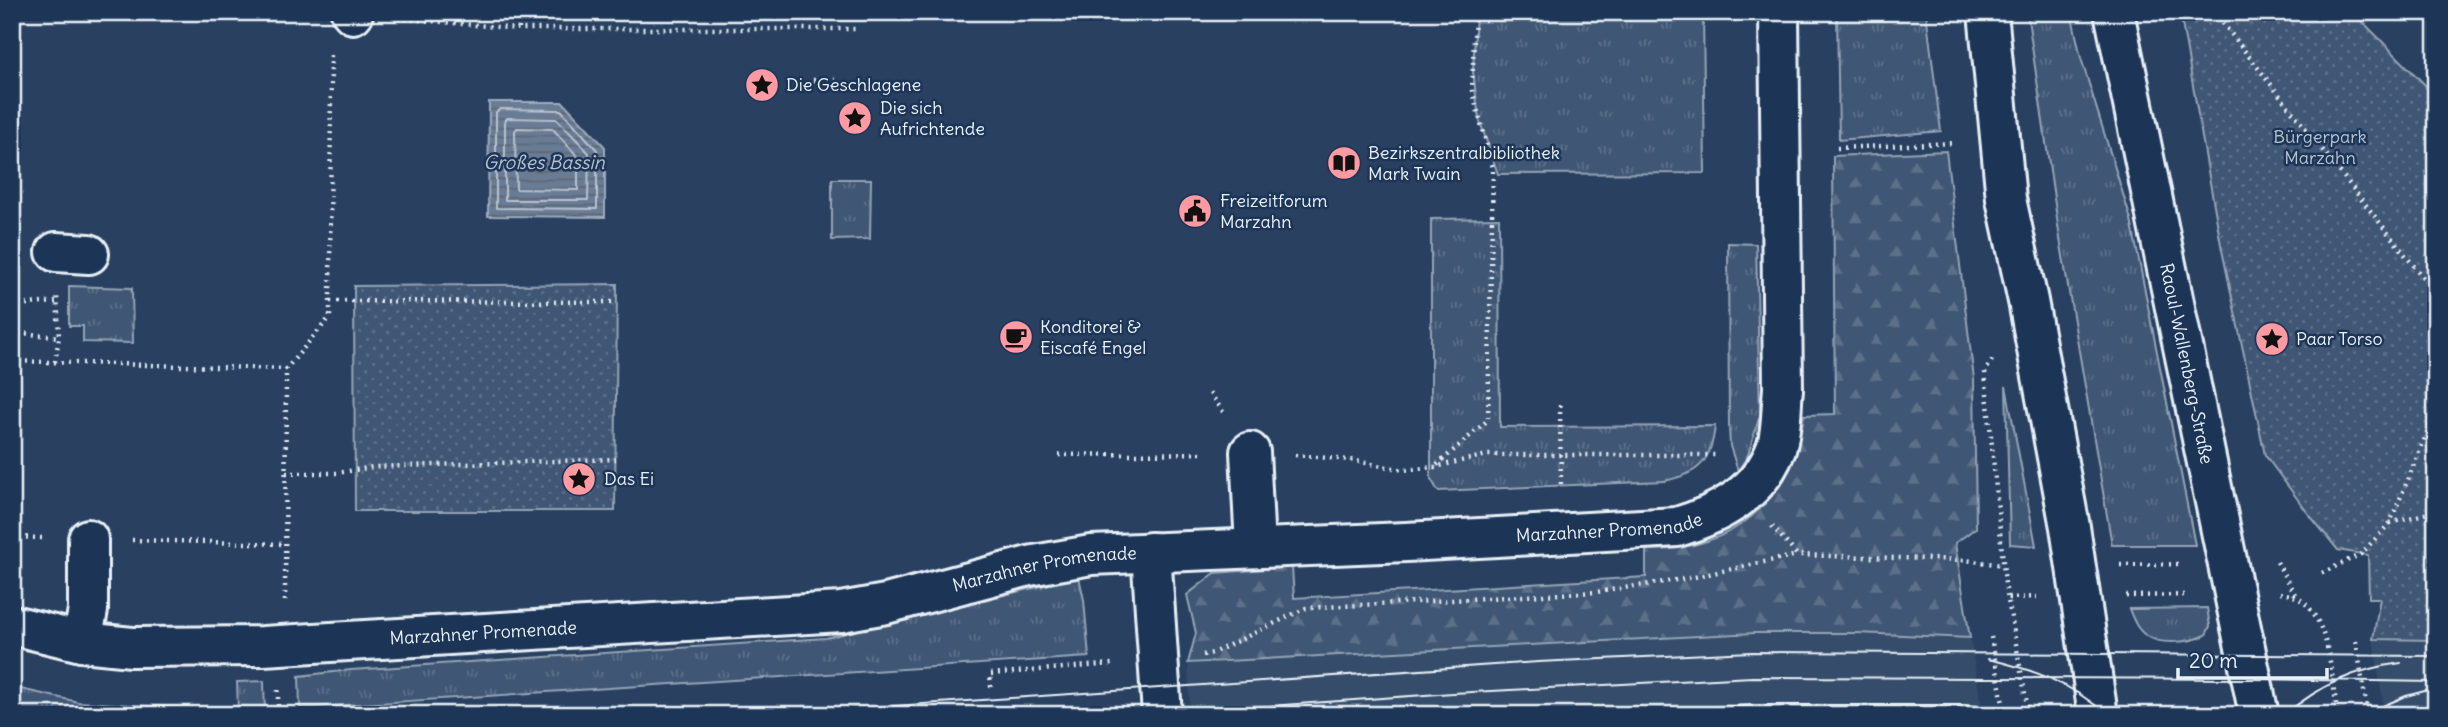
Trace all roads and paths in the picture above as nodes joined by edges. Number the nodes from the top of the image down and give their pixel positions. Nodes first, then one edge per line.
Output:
1 (519, 12) edge
2 (1475, 12) edge
3 (1779, 12) edge
4 (1989, 12) edge
5 (2114, 12) edge
6 (2214, 12) edge
7 (345, 22) edge
8 (519, 29) junction
9 (858, 29) dead end
10 (835, 79) dead end
11 (813, 80) dead end
12 (1954, 143) dead end
13 (1837, 148) dead end
14 (2436, 294) edge
15 (330, 301) junction
16 (617, 302) dead end
17 (12, 305) edge
18 (12, 332) edge
19 (59, 337) junction
20 (12, 360) edge
21 (55, 362) junction
22 (286, 369) junction
23 (1985, 372) dead end
24 (1560, 405) dead end
25 (2436, 411) edge
26 (1250, 452) junction
27 (1059, 455) dead end
28 (1560, 455) junction
29 (1719, 456) dead end
30 (616, 460) dead end
31 (1435, 467) junction
32 (286, 472) junction
33 (1561, 497) dead end
34 (2436, 511) edge
35 (1766, 520) dead end
36 (2390, 523) junction
37 (12, 537) edge
38 (88, 539) junction
39 (285, 544) junction
40 (1255, 547) junction
41 (1151, 552) junction
42 (1797, 555) junction
43 (2277, 564) dead end
44 (2003, 565) junction
45 (2116, 565) dead end
46 (2185, 565) dead end
47 (2322, 573) dead end
48 (2269, 593) dead end
49 (2192, 594) dead end
50 (2124, 596) dead end
51 (2296, 596) junction
52 (2048, 597) dead end
53 (2008, 598) junction
54 (12, 625) edge
55 (1991, 637) dead end
56 (2356, 641) dead end
57 (82, 642) junction
58 (281, 646) junction
59 (1200, 655) dead end
60 (1118, 663) dead end
61 (991, 687) dead end
62 (380, 715) edge
63 (399, 715) edge
64 (1162, 715) edge
65 (2005, 715) edge
66 (2029, 715) edge
67 (2098, 715) edge
68 (2259, 715) edge
69 (2338, 715) edge
70 (2368, 715) edge

1 - 8 path
2 - 31 path
3 - 40 street, Marzahner Promenade
4 - 67 street
5 - 68 street, Raoul-Wallenberg-Straße
6 - 14 path
7 - 8 path
7 - 15 path
8 - 9 path
10 - 11 path
12 - 13 path
15 - 16 path
15 - 22 path
17 - 19 path
18 - 19 path
19 - 21 path
20 - 21 path
21 - 22 path
22 - 32 path
23 - 44 path
24 - 28 path
25 - 36 path
26 - 27 path
26 - 31 path
26 - 40 street
28 - 29 path
28 - 31 path
28 - 33 path
30 - 32 path
32 - 39 path
34 - 36 path
35 - 42 path
36 - 47 path
37 - 38 path
38 - 39 path
38 - 57 street
39 - 58 path
40 - 41 street, Marzahner Promenade
41 - 58 street, Marzahner Promenade
41 - 64 street
42 - 44 path
42 - 59 path
43 - 51 path
44 - 53 path
45 - 46 path
48 - 51 path
49 - 50 path
51 - 69 path
52 - 53 path
53 - 66 path
54 - 57 street, Marzahner Promenade
55 - 65 path
56 - 70 path
57 - 58 street, Marzahner Promenade
60 - 61 path
62 - 63 path

